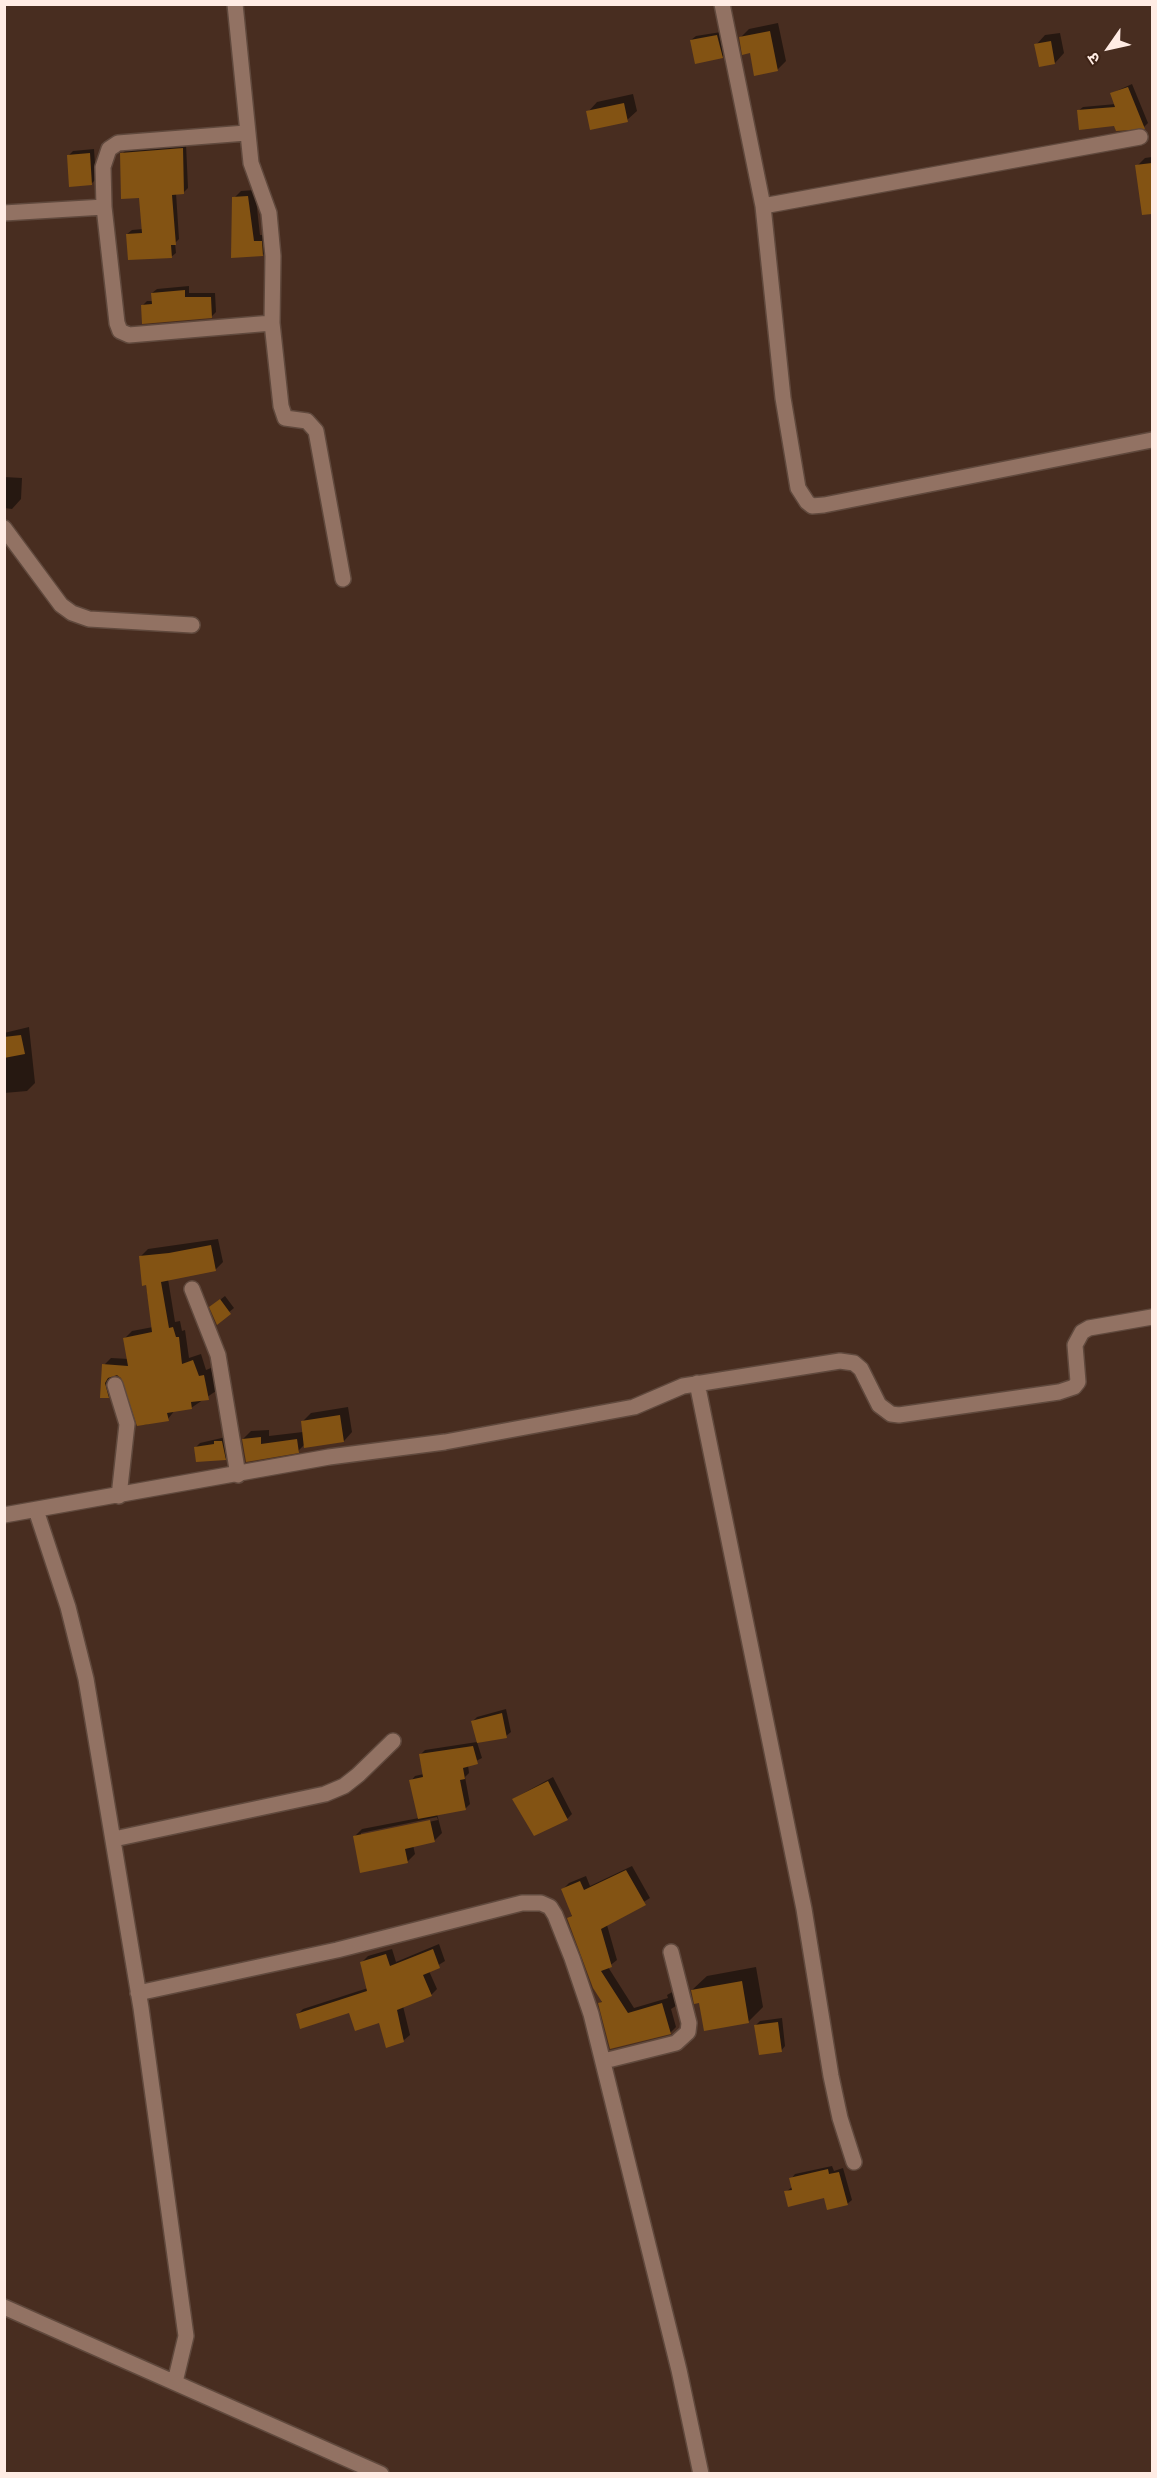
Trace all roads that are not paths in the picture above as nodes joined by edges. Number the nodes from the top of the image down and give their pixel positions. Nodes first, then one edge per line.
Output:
1 (234, 4) edge
2 (722, 4) edge
3 (246, 133) junction
4 (1140, 137) dead end
5 (763, 206) junction
6 (104, 207) junction
7 (4, 213) edge
8 (272, 323) junction
9 (1152, 440) edge
10 (4, 528) edge
11 (343, 579) dead end
12 (192, 625) dead end
13 (192, 1289) dead end
14 (1152, 1317) edge
15 (697, 1383) junction
16 (115, 1385) dead end
17 (238, 1475) junction
18 (119, 1496) junction
19 (36, 1510) junction
20 (4, 1515) edge
21 (393, 1741) dead end
22 (114, 1839) junction
23 (671, 1952) dead end
24 (138, 1992) junction
25 (604, 2061) junction
26 (854, 2162) dead end
27 (4, 2307) edge
28 (175, 2382) junction
29 (381, 2474) edge
30 (700, 2474) edge

1 - 3 street
2 - 5 street
3 - 6 street
3 - 8 street
4 - 5 street
5 - 9 street
6 - 7 street
6 - 8 street
8 - 11 street
10 - 12 street
13 - 17 street
14 - 15 street
15 - 17 street
15 - 26 street
16 - 18 street
17 - 18 street
18 - 19 street
19 - 20 street
19 - 22 street
21 - 22 street
22 - 24 street
23 - 25 street
24 - 25 street
24 - 28 street
25 - 30 street
27 - 28 street
28 - 29 street

